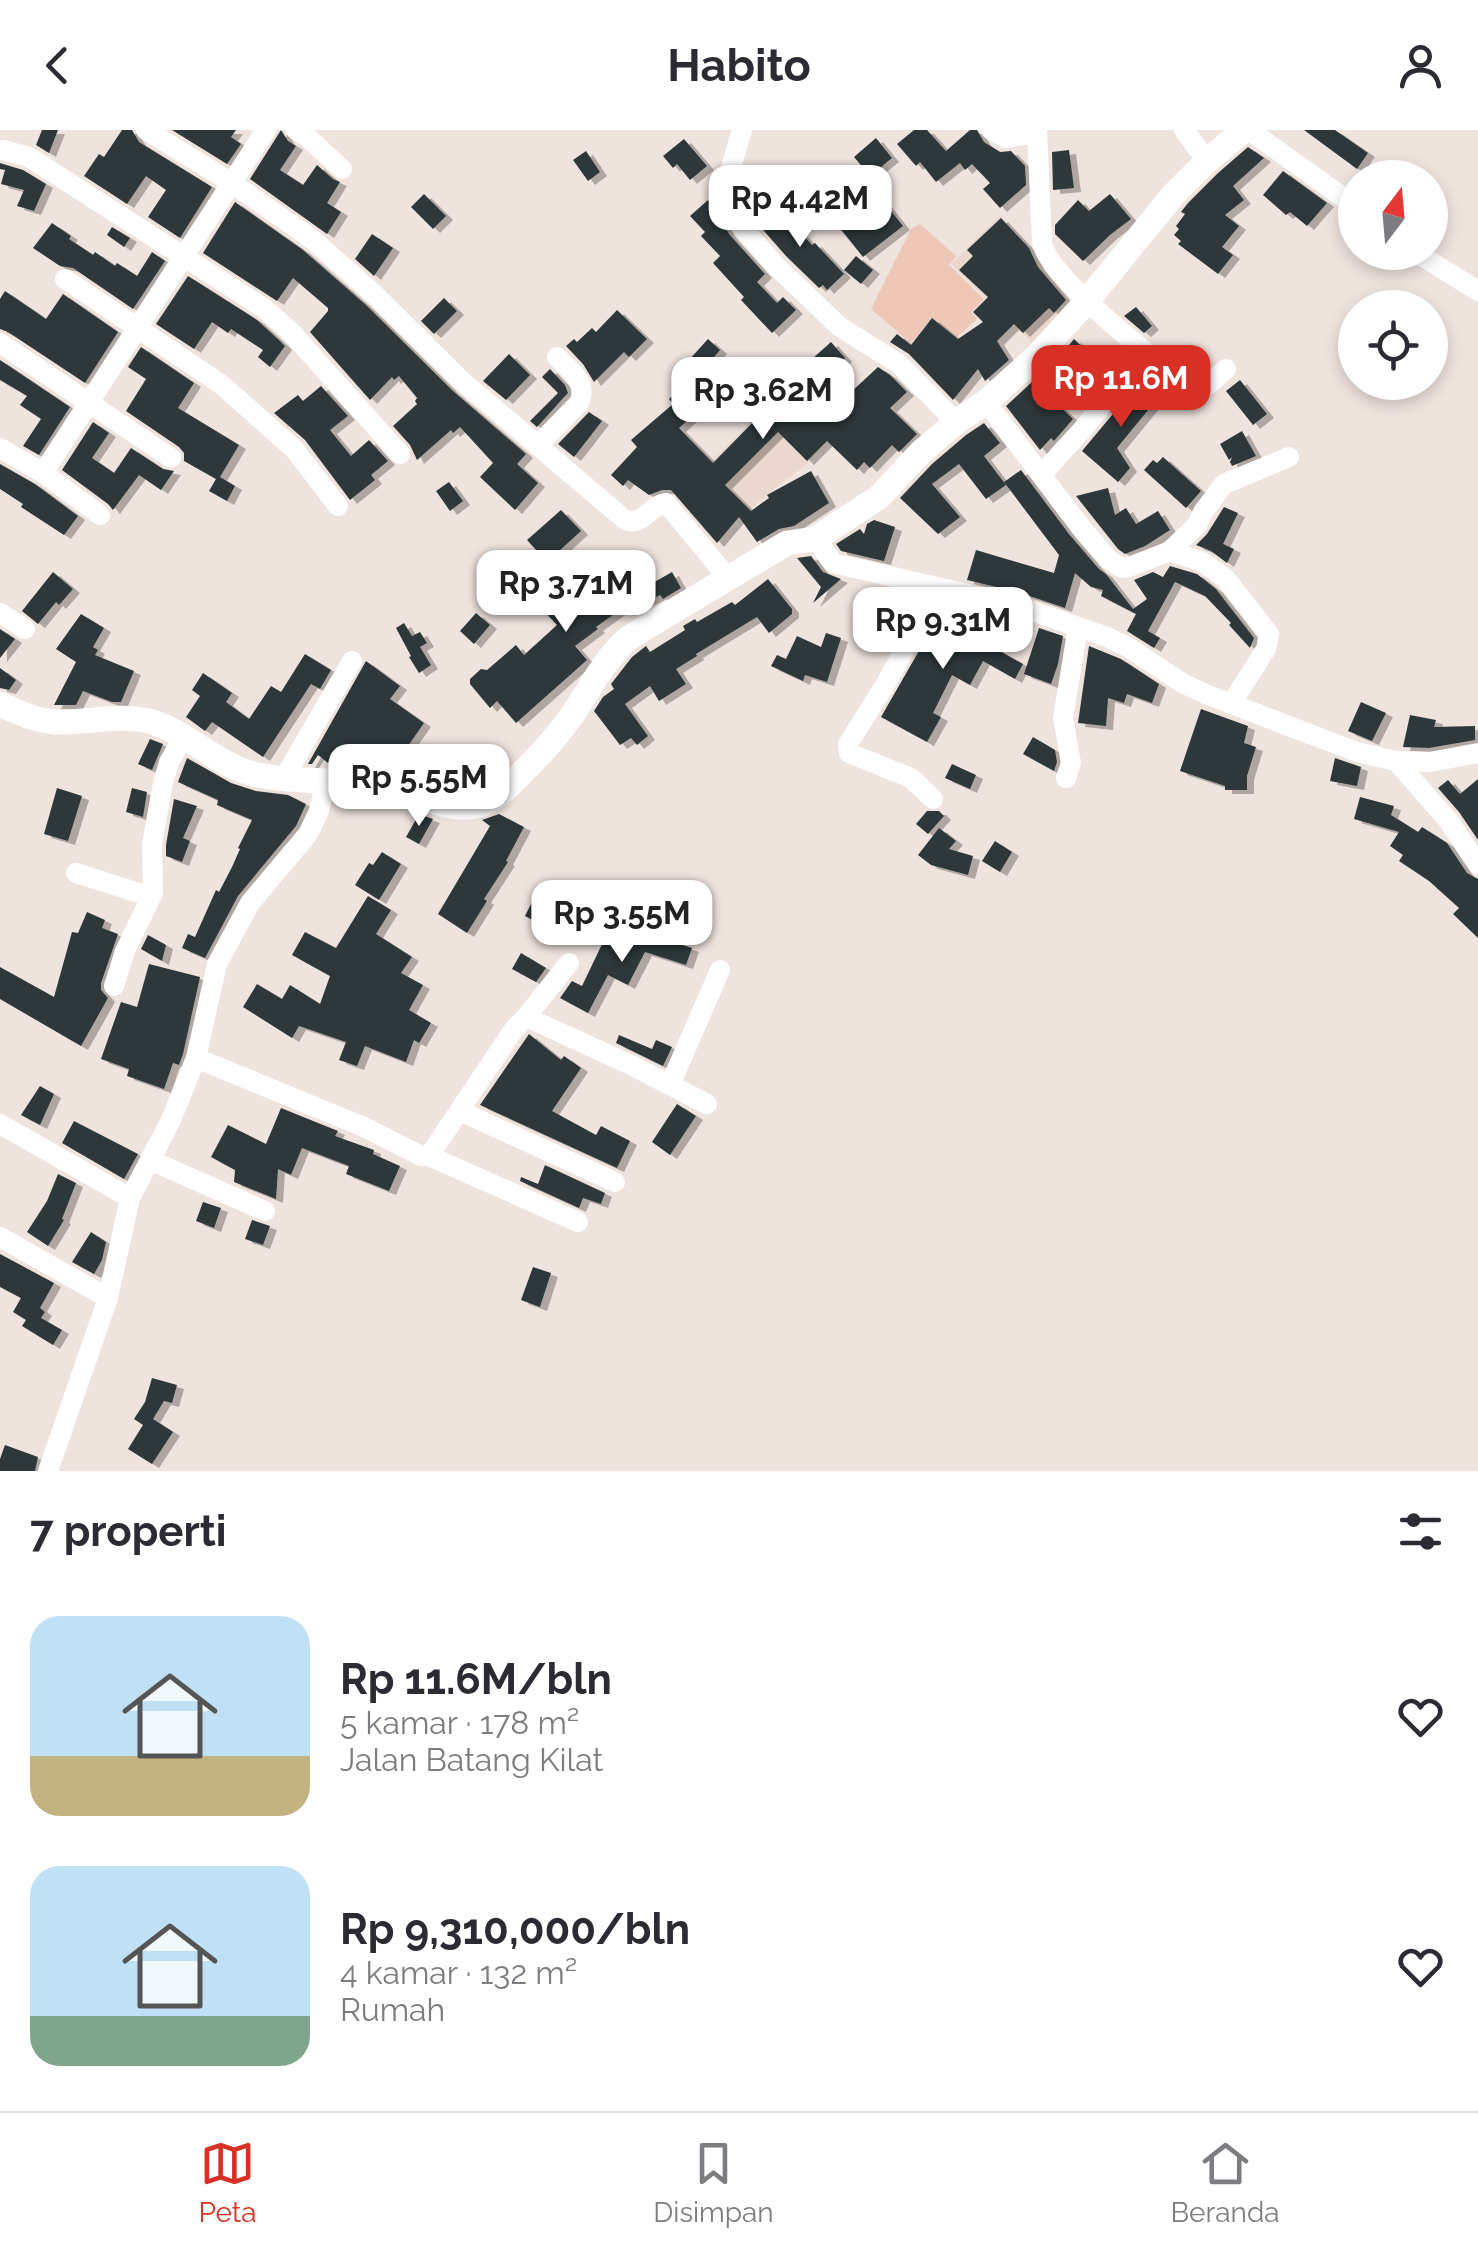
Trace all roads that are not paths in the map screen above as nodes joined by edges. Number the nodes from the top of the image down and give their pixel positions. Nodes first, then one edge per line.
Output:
1 (146, 130) edge
2 (266, 130) edge
3 (296, 130) edge
4 (742, 130) edge
5 (991, 130) edge
6 (1184, 130) edge
7 (1247, 130) edge
8 (1037, 131) edge
9 (3, 150) dead end
10 (1207, 162) junction
11 (342, 169) dead end
12 (232, 183) junction
13 (1338, 194) edge
14 (183, 258) junction
15 (1444, 270) edge
16 (65, 279) dead end
17 (1478, 291) edge
18 (1087, 301) junction
19 (137, 328) junction
20 (0, 343) edge
21 (1146, 352) junction
22 (557, 358) dead end
23 (1226, 369) dead end
24 (88, 402) junction
25 (986, 402) junction
26 (956, 422) junction
27 (538, 445) junction
28 (0, 448) edge
29 (400, 454) dead end
30 (1289, 457) dead end
31 (171, 458) dead end
32 (42, 473) junction
33 (1041, 474) junction
34 (338, 506) dead end
35 (100, 515) dead end
36 (816, 539) junction
37 (1170, 551) junction
38 (728, 578) junction
39 (938, 589) junction
40 (0, 613) edge
41 (1078, 626) junction
42 (25, 629) dead end
43 (352, 661) dead end
44 (0, 704) edge
45 (1231, 704) junction
46 (187, 738) junction
47 (1478, 754) edge
48 (1396, 761) junction
49 (284, 778) junction
50 (315, 778) junction
51 (1066, 778) dead end
52 (933, 799) dead end
53 (1478, 865) edge
54 (76, 874) dead end
55 (153, 893) junction
56 (569, 963) dead end
57 (720, 970) dead end
58 (114, 986) dead end
59 (526, 1017) junction
60 (196, 1058) junction
61 (670, 1085) junction
62 (707, 1104) dead end
63 (460, 1111) junction
64 (0, 1124) edge
65 (429, 1156) junction
66 (150, 1160) junction
67 (615, 1182) dead end
68 (130, 1198) junction
69 (264, 1211) dead end
70 (578, 1222) dead end
71 (0, 1237) edge
72 (108, 1298) junction
73 (48, 1471) edge

1 - 12 street
2 - 12 street
3 - 11 street
4 - 26 street
5 - 8 street
6 - 10 street
7 - 10 street
7 - 13 street
8 - 18 street
9 - 14 street
10 - 18 street
12 - 14 street
12 - 27 street
14 - 19 street
14 - 29 street
15 - 17 street
16 - 19 street
18 - 21 street
18 - 25 street
19 - 24 street
19 - 34 street
20 - 24 street
21 - 23 street
21 - 33 street
22 - 27 street
24 - 31 street
24 - 32 street
25 - 26 street
25 - 33 street
26 - 36 street
27 - 38 street
28 - 32 street
30 - 37 street
32 - 35 street
33 - 37 street
36 - 38 street
36 - 39 street
37 - 45 street
38 - 50 street
39 - 41 street
39 - 52 street
40 - 42 street
41 - 45 street
41 - 51 street
43 - 49 street
44 - 46 street
45 - 48 street
46 - 49 street
46 - 55 street
47 - 48 street
48 - 53 street
49 - 50 street
50 - 60 street
54 - 55 street
55 - 58 street
56 - 59 street
57 - 61 street
59 - 61 street
59 - 63 street
60 - 65 street
60 - 66 street
61 - 62 street
63 - 65 street
63 - 67 street
64 - 68 street
65 - 70 street
66 - 68 street
66 - 69 street
68 - 72 street
71 - 72 street
72 - 73 street

